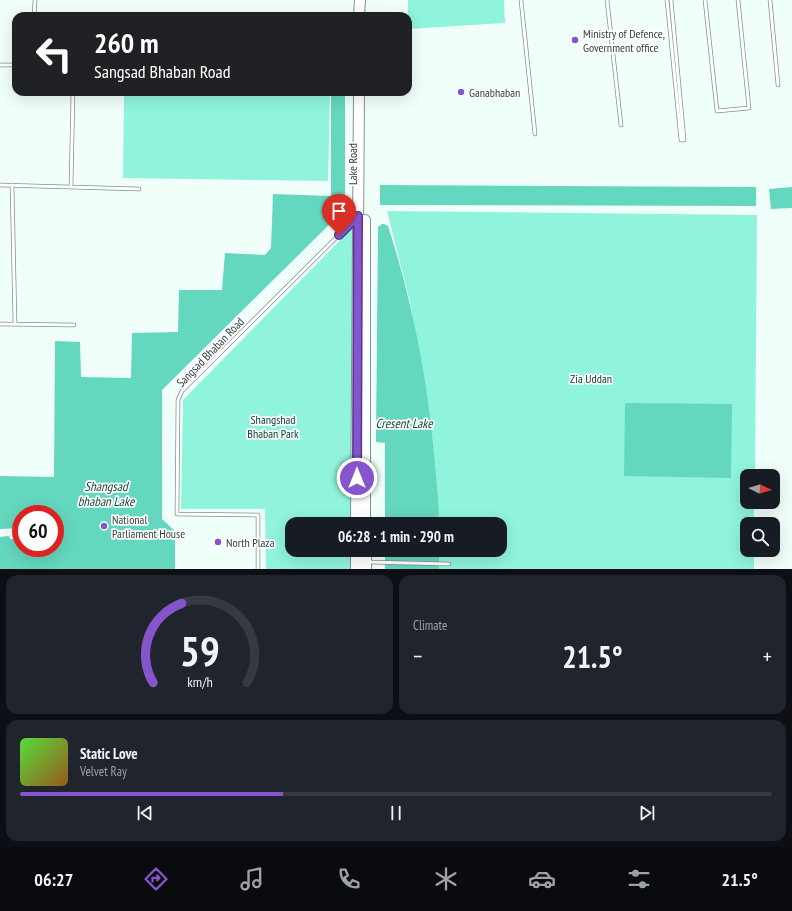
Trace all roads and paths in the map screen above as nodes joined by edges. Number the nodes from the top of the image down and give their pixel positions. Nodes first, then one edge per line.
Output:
1 (34, 0) edge
2 (360, 0) edge
3 (366, 0) edge
4 (521, 0) edge
5 (607, 0) edge
6 (667, 0) edge
7 (670, 0) edge
8 (705, 0) edge
9 (738, 0) edge
10 (770, 0) edge
11 (34, 12) edge
12 (360, 12) edge
13 (366, 12) edge
14 (0, 65) edge
15 (12, 65) edge
16 (778, 85) dead end
17 (73, 96) edge
18 (359, 96) edge
19 (366, 96) edge
20 (621, 125) dead end
21 (535, 134) dead end
22 (0, 185) edge
23 (12, 185) junction
24 (71, 187) junction
25 (139, 189) dead end
26 (360, 215) junction
27 (0, 324) edge
28 (15, 324) junction
29 (74, 326) dead end
30 (356, 517) edge
31 (366, 517) edge
32 (356, 557) edge
33 (449, 564) dead end
34 (366, 565) edge
35 (258, 569) edge
36 (356, 569) edge

1 - 11 lane
2 - 12 main road
3 - 13 main road
4 - 21 lane
5 - 20 lane
6 - 7 lane
8 - 9 lane
10 - 16 lane
14 - 15 lane
17 - 24 lane
18 - 26 main road
19 - 31 main road, Lake Road
22 - 23 lane
23 - 24 lane
23 - 28 lane
24 - 25 lane
26 - 30 main road
26 - 35 lane, Sangsad Bhaban Road
27 - 28 lane
28 - 29 lane
32 - 36 main road
33 - 34 lane

